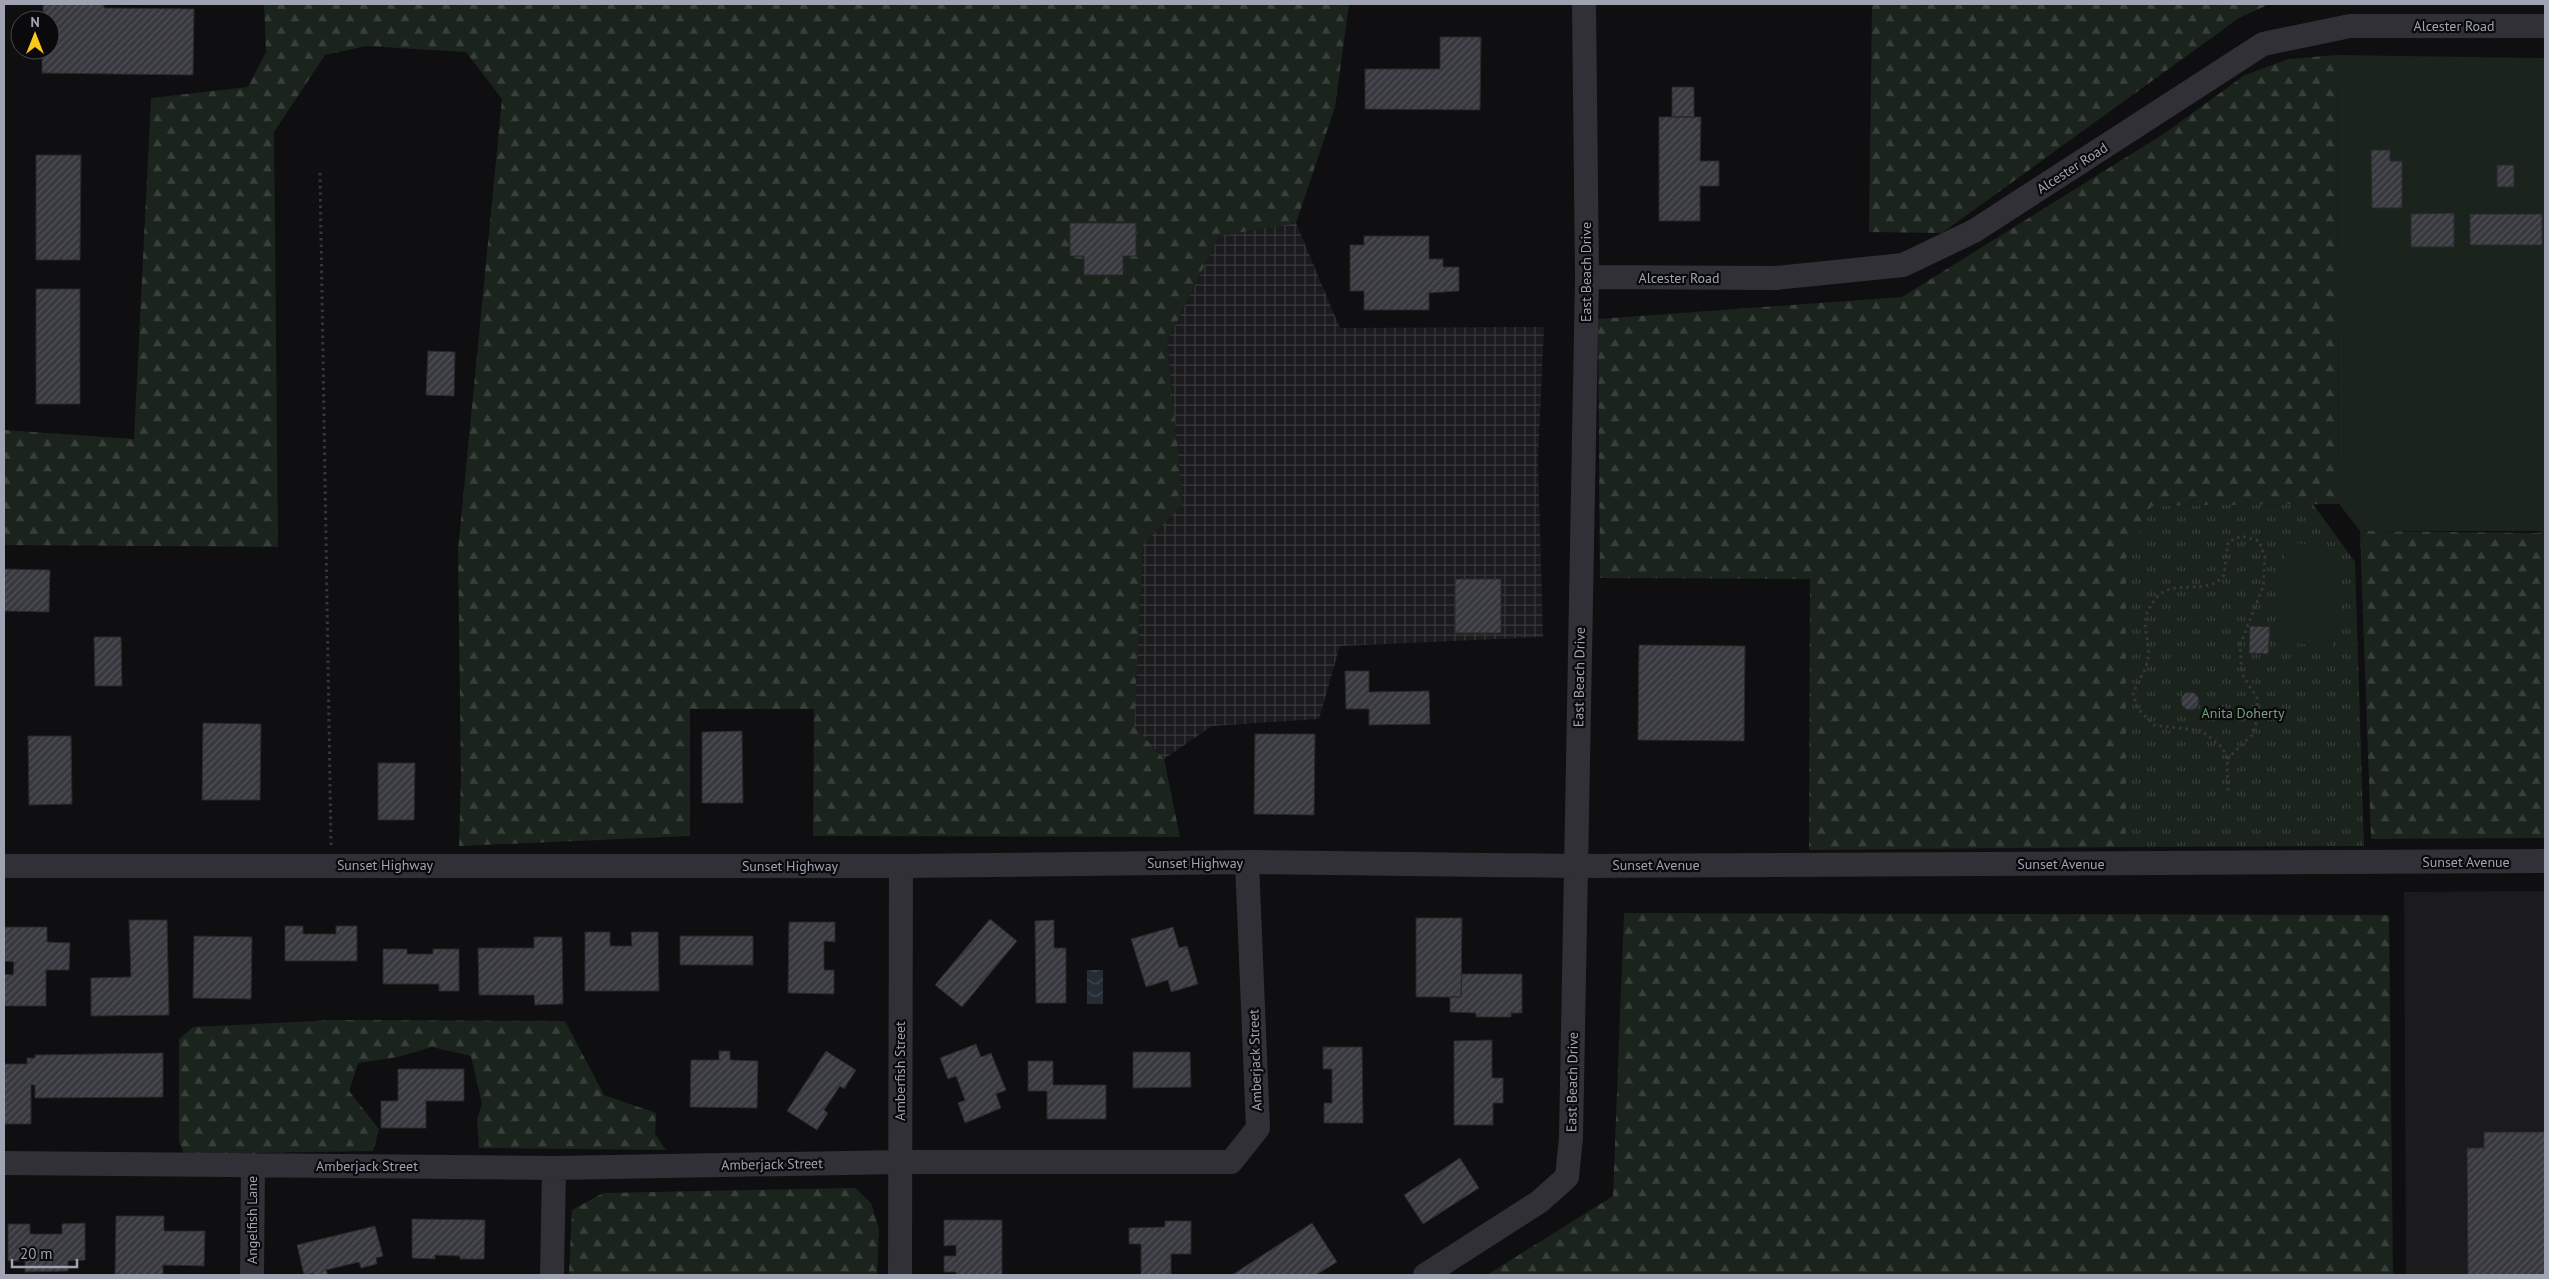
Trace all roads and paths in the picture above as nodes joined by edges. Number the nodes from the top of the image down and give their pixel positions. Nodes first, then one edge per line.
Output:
1 (1584, 4) edge
2 (2545, 26) edge
3 (320, 173) dead end
4 (1587, 278) junction
5 (2227, 758) junction
6 (2228, 794) dead end
7 (2545, 861) edge
8 (1247, 862) junction
9 (331, 865) junction
10 (4, 866) edge
11 (901, 866) junction
12 (1576, 866) junction
13 (900, 1162) junction
14 (4, 1163) edge
15 (253, 1165) junction
16 (554, 1168) junction
17 (252, 1275) edge
18 (552, 1275) edge
19 (900, 1275) edge
20 (1425, 1275) edge

1 - 4 street, East Beach Drive
2 - 4 street, Alcester Road
3 - 9 path
4 - 12 street, East Beach Drive
5 - 5 path
5 - 6 path
7 - 12 street, Sunset Avenue
8 - 11 street, Sunset Highway
8 - 12 street, Sunset Highway
8 - 13 street, Amberjack Street
9 - 10 street, Sunset Highway
9 - 11 street, Sunset Highway
11 - 13 street, Amberfish Street
12 - 20 street, East Beach Drive
13 - 16 street, Amberjack Street
13 - 19 street, Amberfish Street
14 - 15 street, Amberjack Street
15 - 16 street, Amberjack Street
15 - 17 street, Angelfish Lane
16 - 18 street

